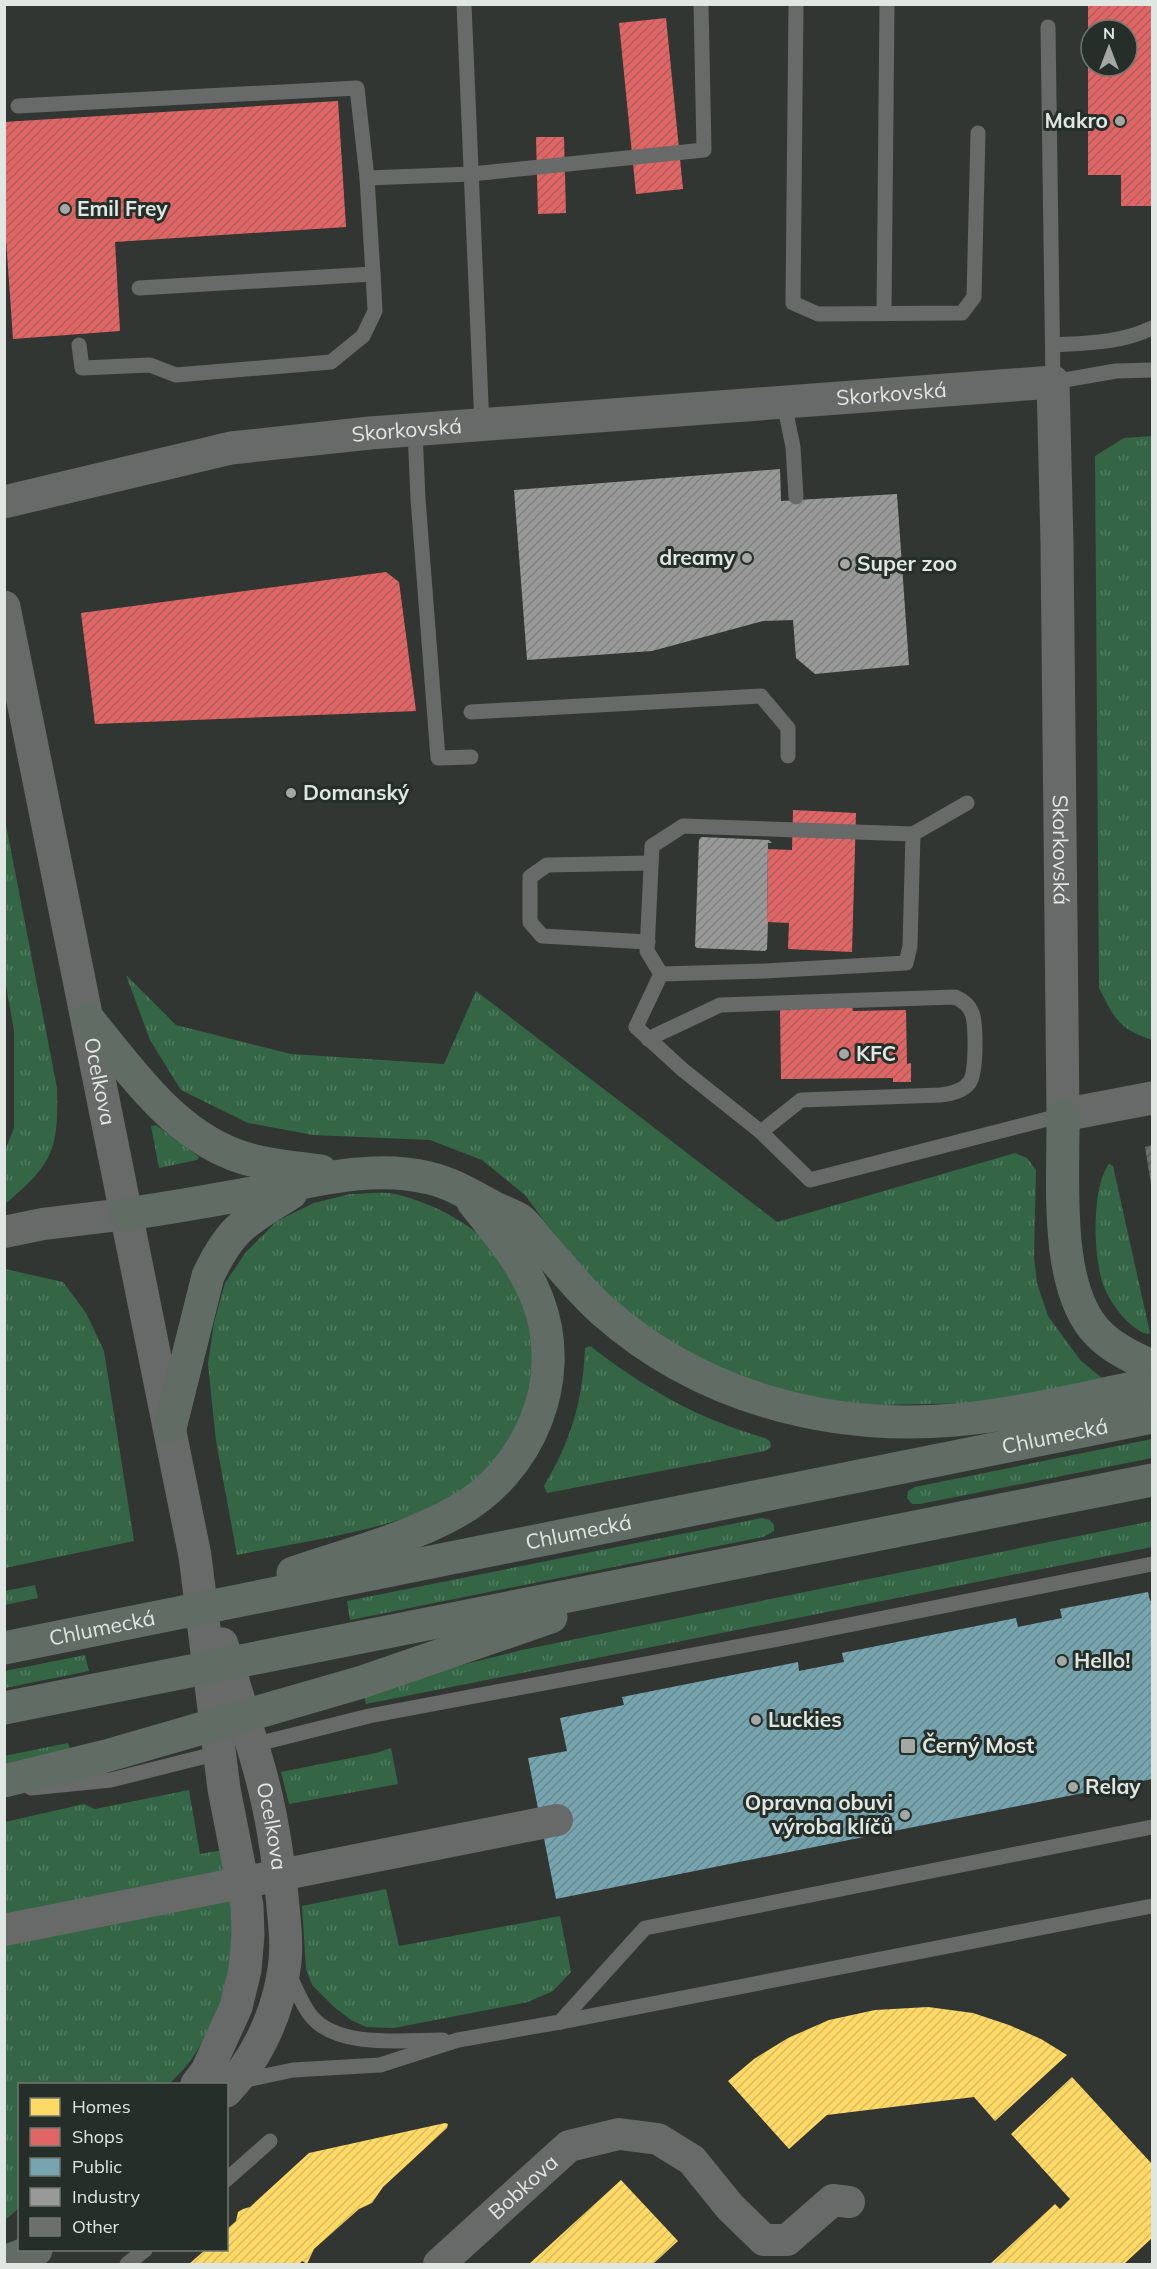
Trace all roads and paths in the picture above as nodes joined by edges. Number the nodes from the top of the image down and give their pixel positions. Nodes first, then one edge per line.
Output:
1 (464, 4) edge
2 (701, 4) edge
3 (796, 4) edge
4 (887, 4) edge
5 (1048, 27) dead end
6 (18, 106) dead end
7 (978, 134) dead end
8 (472, 174) junction
9 (367, 178) junction
10 (373, 274) junction
11 (139, 288) dead end
12 (884, 313) junction
13 (1152, 328) edge
14 (79, 345) dead end
15 (1053, 345) junction
16 (1152, 370) edge
17 (1053, 382) junction
18 (784, 403) junction
19 (482, 426) junction
20 (415, 430) junction
21 (796, 496) dead end
22 (4, 502) edge
23 (4, 607) edge
24 (471, 712) dead end
25 (788, 756) dead end
26 (471, 757) dead end
27 (967, 802) dead end
28 (913, 834) junction
29 (651, 863) junction
30 (648, 942) junction
31 (661, 974) junction
32 (88, 1019) junction
33 (648, 1039) junction
34 (1152, 1098) edge
35 (1063, 1115) junction
36 (761, 1132) junction
37 (350, 1175) junction
38 (309, 1182) junction
39 (467, 1194) junction
40 (126, 1214) junction
41 (4, 1232) edge
42 (1152, 1366) edge
43 (1152, 1384) edge
44 (1152, 1417) edge
45 (170, 1428) junction
46 (1152, 1480) edge
47 (195, 1556) junction
48 (1152, 1564) edge
49 (340, 1569) junction
50 (670, 1576) junction
51 (4, 1648) edge
52 (4, 1708) edge
53 (109, 1768) junction
54 (4, 1780) edge
55 (4, 1791) edge
56 (557, 1820) dead end
57 (1152, 1827) edge
58 (1152, 1906) edge
59 (4, 1930) edge
60 (285, 1967) junction
61 (560, 2022) junction
62 (458, 2040) junction
63 (199, 2083) edge
64 (229, 2086) edge
65 (270, 2141) dead end
66 (228, 2178) edge
67 (849, 2202) dead end
68 (787, 2240) junction
69 (33, 2251) edge
70 (46, 2251) edge
71 (144, 2251) edge
72 (4, 2262) edge
73 (29, 2265) edge
74 (127, 2265) edge
75 (439, 2265) edge
76 (760, 2265) edge

1 - 8 lane
2 - 8 lane
3 - 12 lane
4 - 12 lane
5 - 15 lane
6 - 9 lane
7 - 12 lane
8 - 9 lane
8 - 19 lane
9 - 10 lane
10 - 11 lane
10 - 14 lane
13 - 15 lane
15 - 17 lane
16 - 17 lane
17 - 18 street, Skorkovská
17 - 35 street, Skorkovská
18 - 19 street, Skorkovská
18 - 21 lane
19 - 20 street, Skorkovská
20 - 22 street, Skorkovská
20 - 26 lane
23 - 32 street, Ocelkova
24 - 25 lane
27 - 28 lane
28 - 29 lane
28 - 31 lane
29 - 30 lane
29 - 30 lane
30 - 31 lane
31 - 33 lane
32 - 37 main road
32 - 40 street, Ocelkova
33 - 36 lane
33 - 36 lane
34 - 35 street
35 - 36 lane
35 - 42 main road
37 - 38 main road
37 - 39 main road
38 - 40 main road
38 - 45 main road
39 - 43 main road
39 - 49 main road
40 - 41 street
40 - 45 street, Ocelkova
44 - 49 main road, Chlumecká
45 - 47 street, Ocelkova
46 - 50 main road
47 - 60 street, Ocelkova
47 - 63 street, Ocelkova
48 - 53 lane
49 - 51 main road, Chlumecká
50 - 52 main road
50 - 53 main road
53 - 54 main road
53 - 55 lane
56 - 59 street
57 - 61 lane
58 - 61 lane
60 - 62 lane
60 - 64 street, Ocelkova
61 - 62 lane
62 - 64 lane
65 - 66 lane
67 - 68 street
68 - 75 street, Bobkova
68 - 76 street
69 - 72 main road
70 - 73 street
71 - 74 lane

